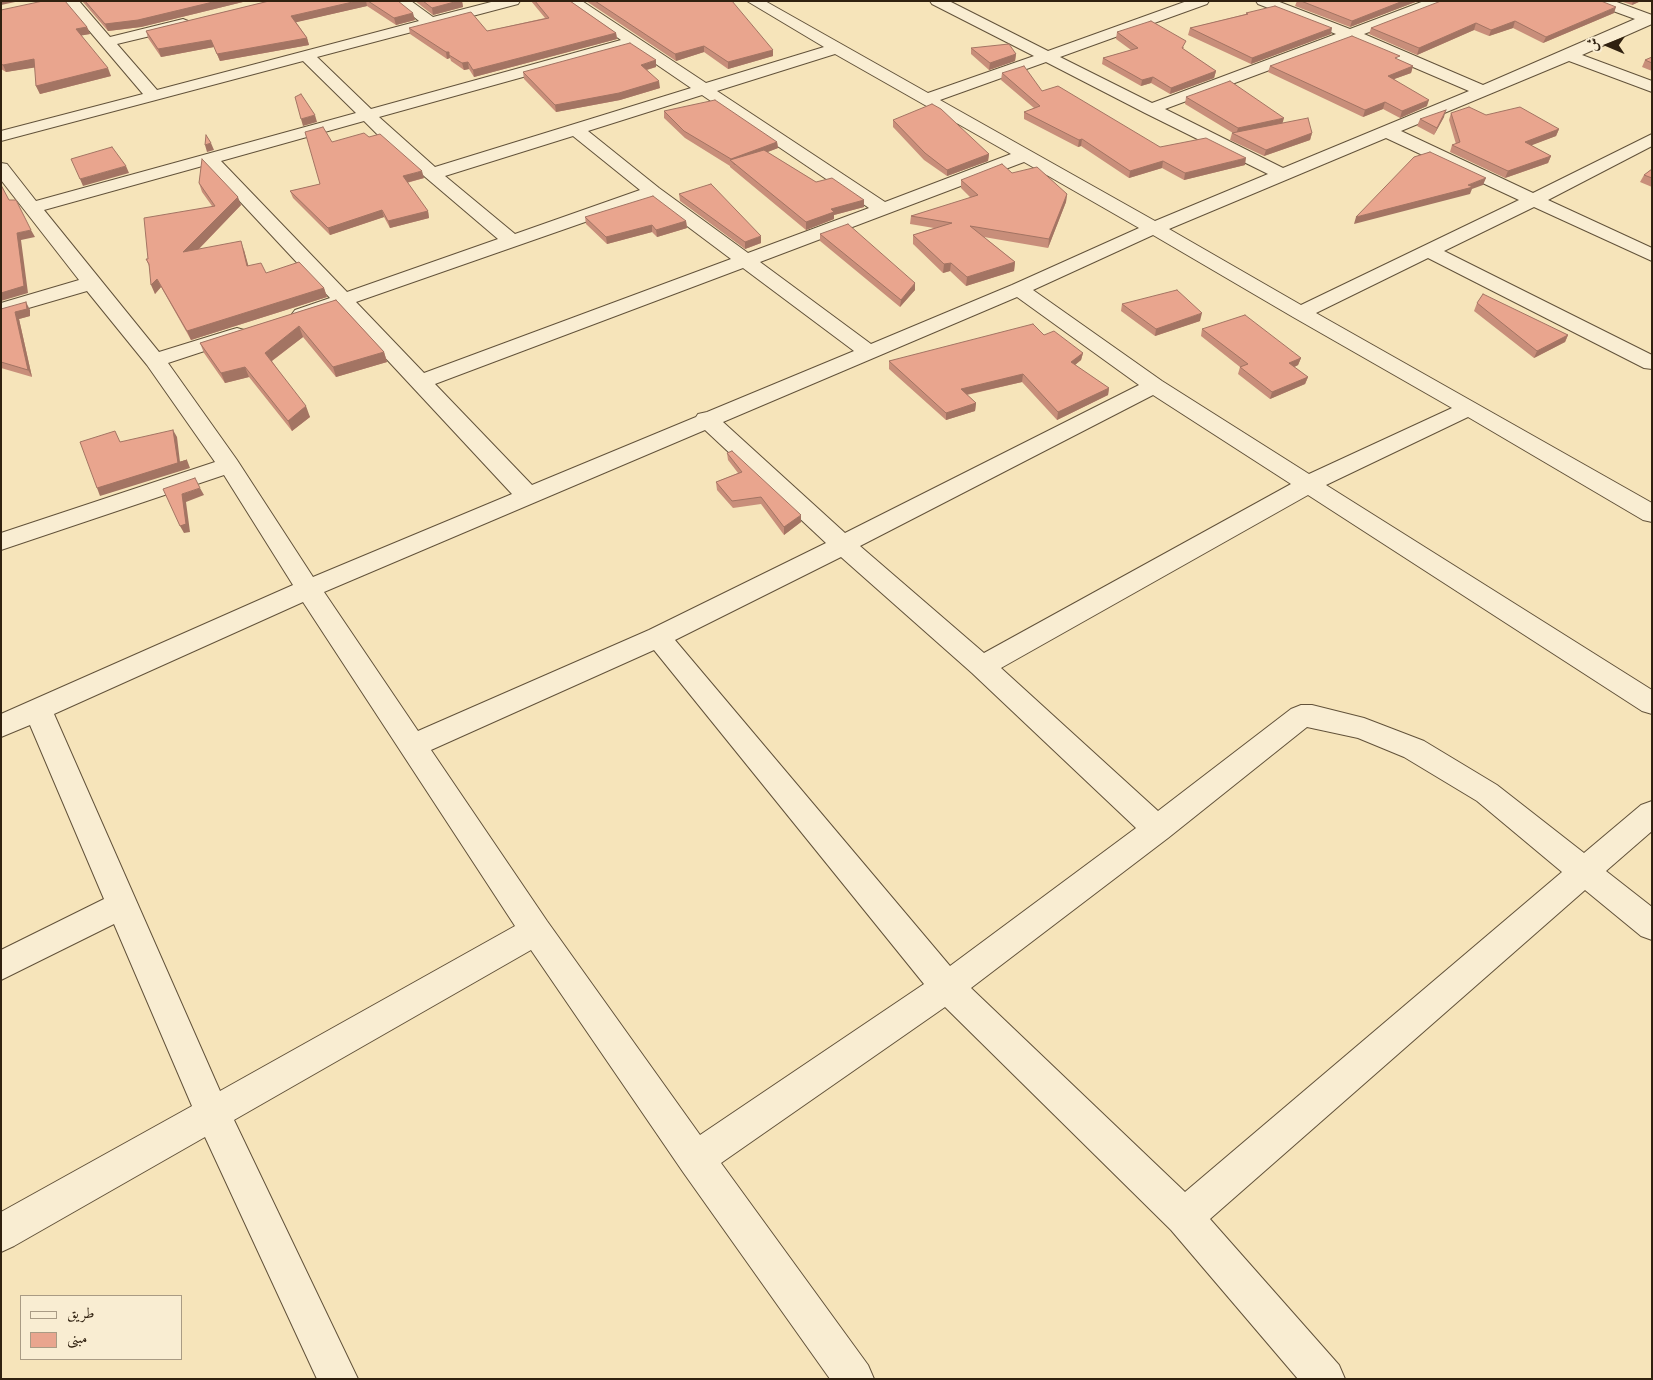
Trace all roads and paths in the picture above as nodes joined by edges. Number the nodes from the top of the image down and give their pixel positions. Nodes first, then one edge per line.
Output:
1 (72, 1) edge
2 (401, 1) edge
3 (514, 1) edge
4 (572, 1) edge
5 (937, 1) edge
6 (1182, 1) edge
7 (1263, 1) edge
8 (757, 2) edge
9 (1201, 2) edge
10 (1434, 2) edge
11 (1610, 3) edge
12 (1650, 19) edge
13 (197, 20) edge
14 (431, 23) junction
15 (1350, 34) junction
16 (107, 42) junction
17 (632, 42) junction
18 (837, 48) junction
19 (1569, 55) junction
20 (307, 56) junction
21 (1047, 56) junction
22 (1652, 87) edge
23 (704, 89) junction
24 (1483, 90) junction
25 (154, 96) junction
26 (927, 99) junction
27 (1151, 109) junction
28 (366, 114) junction
29 (575, 130) junction
30 (1388, 132) junction
31 (1, 136) edge
32 (1652, 139) edge
33 (1026, 155) junction
34 (210, 159) junction
35 (1, 168) edge
36 (432, 174) junction
37 (1283, 175) junction
38 (653, 192) junction
39 (1535, 199) junction
40 (34, 207) junction
41 (883, 209) junction
42 (1154, 228) junction
43 (512, 241) junction
44 (1429, 251) junction
45 (1652, 255) edge
46 (746, 259) junction
47 (92, 283) junction
48 (1019, 289) junction
49 (342, 301) junction
50 (1, 310) edge
51 (1300, 313) junction
52 (286, 319) edge
53 (258, 328) edge
54 (869, 352) junction
55 (155, 360) junction
56 (1652, 363) edge
57 (421, 382) junction
58 (1154, 386) junction
59 (1469, 408) junction
60 (706, 419) junction
61 (229, 465) junction
62 (1309, 484) junction
63 (528, 496) junction
64 (1646, 504) edge
65 (1, 542) edge
66 (843, 545) junction
67 (308, 589) junction
68 (658, 637) junction
69 (982, 666) junction
70 (1652, 704) edge
71 (38, 710) junction
72 (1, 726) edge
73 (414, 746) junction
74 (1652, 813) edge
75 (1157, 829) junction
76 (1584, 871) junction
77 (123, 904) junction
78 (1652, 926) edge
79 (536, 931) junction
80 (1, 966) edge
81 (947, 987) junction
82 (213, 1115) junction
83 (696, 1159) junction
84 (1184, 1217) junction
85 (1, 1233) edge
86 (338, 1379) edge
87 (854, 1379) edge
88 (1325, 1379) edge

1 - 16 street
2 - 14 street
3 - 14 street
4 - 17 street
5 - 21 street
6 - 9 street
7 - 15 street
8 - 18 street
9 - 21 street
10 - 15 street
11 - 12 street
12 - 19 street
13 - 16 street
14 - 20 street
15 - 24 street
15 - 27 street
16 - 25 street
17 - 23 street
17 - 28 street
18 - 23 street
18 - 26 street
19 - 22 street
19 - 24 street
20 - 25 street
20 - 28 street
21 - 26 street
21 - 27 street
23 - 29 street
23 - 41 street
24 - 30 street
25 - 31 street
26 - 33 street
27 - 37 street
28 - 34 street
28 - 36 street
29 - 36 street
29 - 38 street
30 - 37 street
30 - 39 street
32 - 39 street
33 - 41 street
33 - 42 street
34 - 40 street
34 - 49 street
35 - 40 street
36 - 43 street
37 - 42 street
38 - 43 street
38 - 46 street
39 - 44 street
39 - 45 street
40 - 47 street
41 - 46 street
42 - 48 street
42 - 51 street
43 - 49 street
44 - 51 street
44 - 56 street
46 - 54 street
46 - 57 street
47 - 50 street
47 - 55 street
48 - 54 street
48 - 58 street
49 - 52 street
49 - 57 street
51 - 59 street
53 - 55 street
54 - 60 street
55 - 61 street
57 - 63 street
58 - 62 street
58 - 66 street
59 - 62 street
59 - 64 street
60 - 63 street
60 - 66 street
61 - 65 street
61 - 67 street
62 - 69 street
62 - 70 street
63 - 67 street
66 - 68 street
66 - 69 street
67 - 71 street
67 - 73 street
68 - 73 street
68 - 81 street
69 - 75 street
71 - 72 street
71 - 77 street
73 - 79 street
74 - 76 street
75 - 76 street
75 - 81 street
76 - 78 street
76 - 84 street
77 - 80 street
77 - 82 street
79 - 82 street
79 - 83 street
81 - 83 street
81 - 84 street
82 - 85 street
82 - 86 street
83 - 87 street
84 - 88 street

